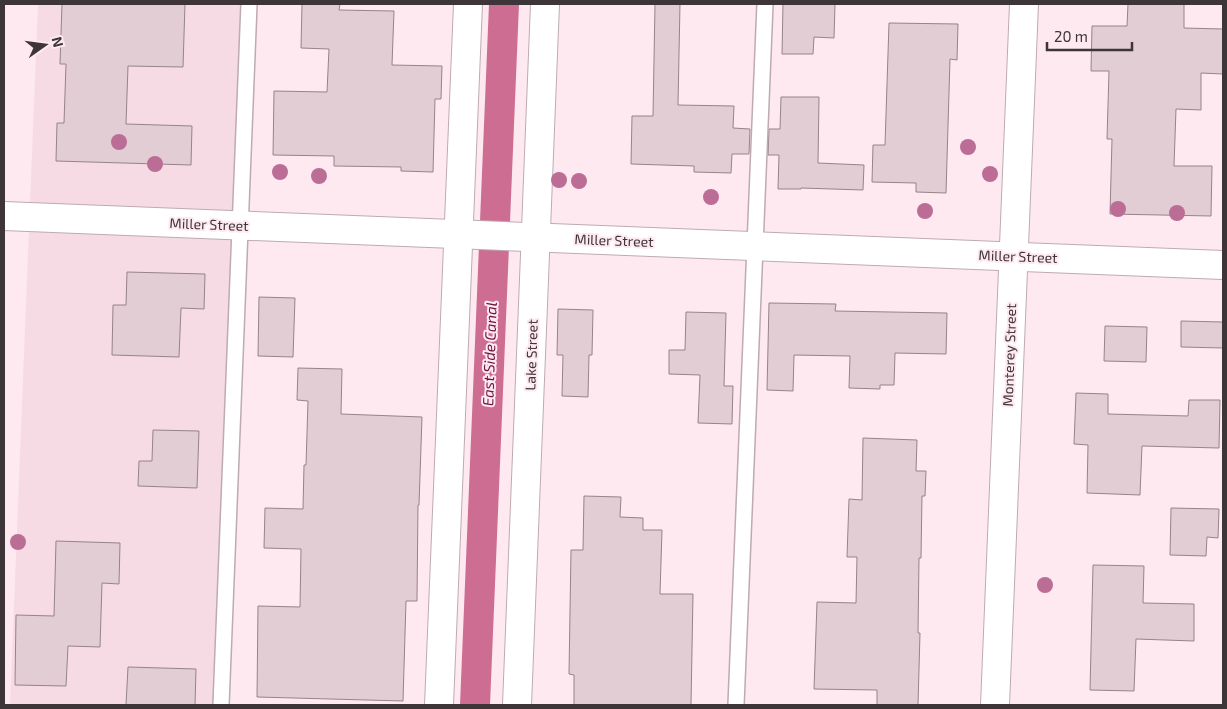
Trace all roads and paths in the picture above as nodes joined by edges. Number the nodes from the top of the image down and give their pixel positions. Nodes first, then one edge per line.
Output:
1 (249, 4) edge
2 (468, 4) edge
3 (545, 4) edge
4 (765, 4) edge
5 (1024, 4) edge
6 (4, 216) edge
7 (241, 225) junction
8 (458, 234) junction
9 (536, 237) junction
10 (755, 246) junction
11 (1014, 256) junction
12 (1223, 265) edge
13 (221, 705) edge
14 (439, 705) edge
15 (517, 705) edge
16 (736, 705) edge
17 (995, 705) edge

1 - 7 lane
2 - 8 street
3 - 9 street, Lake Street
4 - 10 lane
5 - 11 street, Monterey Street
6 - 7 street, Miller Street
7 - 8 street, Miller Street
7 - 13 lane
8 - 9 street, Miller Street
8 - 14 street
9 - 10 street, Miller Street
9 - 15 street, Lake Street
10 - 11 street, Miller Street
10 - 16 lane
11 - 12 street, Miller Street
11 - 17 street, Monterey Street

